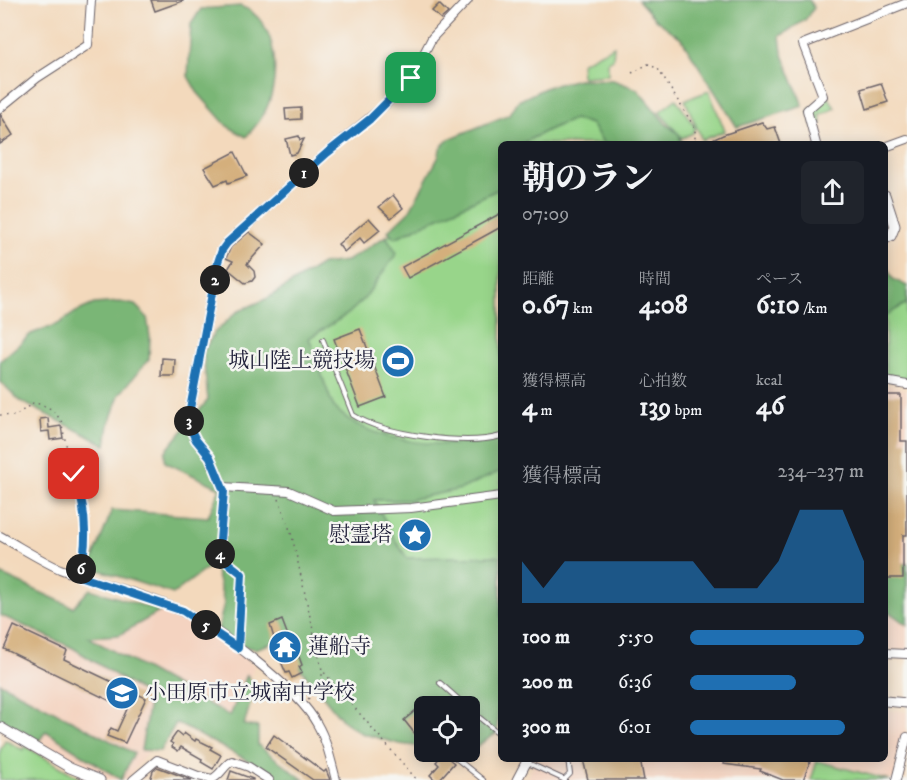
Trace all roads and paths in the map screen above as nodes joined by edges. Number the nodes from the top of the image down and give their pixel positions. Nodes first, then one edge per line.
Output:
1 (91, 0) edge
2 (468, 0) edge
3 (907, 3) edge
4 (632, 73) dead end
5 (0, 108) edge
6 (907, 139) edge
7 (695, 141) edge
8 (815, 141) edge
9 (888, 146) edge
10 (888, 204) edge
11 (888, 238) edge
12 (323, 340) dead end
13 (888, 382) edge
14 (907, 385) edge
15 (0, 415) edge
16 (498, 436) edge
17 (223, 487) junction
18 (275, 490) junction
19 (498, 496) edge
20 (0, 536) edge
21 (79, 576) junction
22 (238, 648) junction
23 (888, 653) edge
24 (907, 654) edge
25 (322, 670) junction
26 (440, 683) dead end
27 (313, 696) dead end
28 (455, 696) edge
29 (888, 701) edge
30 (907, 704) edge
31 (480, 718) edge
32 (0, 727) edge
33 (498, 733) edge
34 (907, 737) edge
35 (461, 762) edge
36 (527, 762) edge
37 (530, 762) edge
38 (568, 762) edge
39 (100, 780) edge
40 (134, 780) edge
41 (269, 780) edge
42 (336, 780) edge
43 (417, 780) edge
44 (483, 780) edge
45 (517, 780) edge
46 (565, 780) edge
47 (896, 780) edge

1 - 5 street
2 - 17 street
3 - 8 street
4 - 7 path
6 - 9 street
10 - 11 street
12 - 16 lane
13 - 14 street
15 - 21 path
17 - 18 street
17 - 22 street
18 - 19 street
18 - 25 path
20 - 21 street
21 - 22 street
22 - 42 street
23 - 24 street
25 - 27 path
25 - 43 path
26 - 28 lane
29 - 30 street
31 - 33 lane
32 - 39 street
34 - 47 street
35 - 44 lane
36 - 45 street
37 - 46 lane
38 - 46 lane
40 - 41 street

